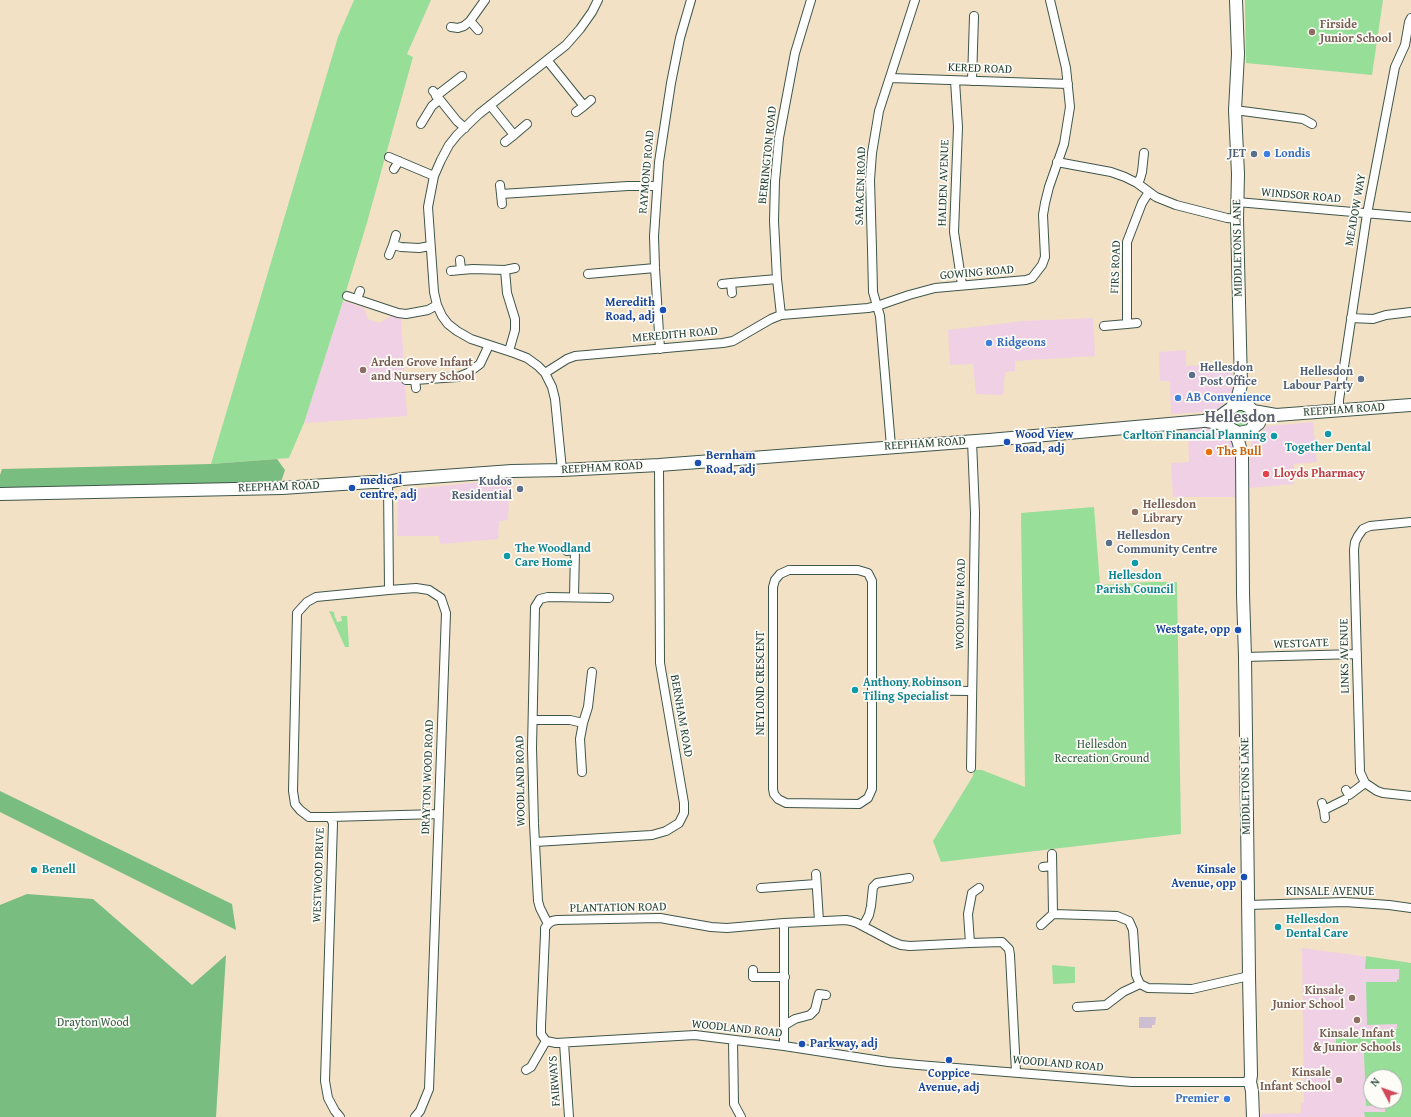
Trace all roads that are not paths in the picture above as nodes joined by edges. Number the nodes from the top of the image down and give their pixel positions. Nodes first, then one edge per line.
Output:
1 (485, 0) edge
2 (598, 0) edge
3 (691, 0) edge
4 (811, 0) edge
5 (915, 0) edge
6 (1050, 0) edge
7 (1236, 0) edge
8 (974, 16) dead end
9 (1411, 18) edge
10 (470, 21) junction
11 (451, 27) dead end
12 (478, 30) dead end
13 (547, 60) junction
14 (462, 76) dead end
15 (890, 78) junction
16 (955, 81) junction
17 (972, 81) junction
18 (1068, 84) junction
19 (436, 96) junction
20 (591, 100) dead end
21 (490, 105) junction
22 (584, 106) junction
23 (1235, 110) junction
24 (576, 112) dead end
25 (421, 124) dead end
26 (527, 124) dead end
27 (1312, 124) dead end
28 (465, 128) junction
29 (514, 135) junction
30 (505, 142) dead end
31 (1144, 153) dead end
32 (389, 157) dead end
33 (399, 161) junction
34 (1057, 162) junction
35 (394, 170) dead end
36 (434, 176) junction
37 (1137, 183) junction
38 (500, 185) dead end
39 (657, 186) junction
40 (1149, 192) junction
41 (501, 194) junction
42 (1237, 202) junction
43 (502, 204) dead end
44 (1367, 214) junction
45 (1411, 217) edge
46 (1237, 219) junction
47 (396, 235) dead end
48 (393, 245) junction
49 (430, 246) junction
50 (389, 255) dead end
51 (460, 260) dead end
52 (514, 268) dead end
53 (654, 268) junction
54 (461, 270) junction
55 (505, 270) junction
56 (452, 271) dead end
57 (588, 274) dead end
58 (777, 279) junction
59 (731, 283) junction
60 (722, 284) dead end
61 (962, 286) junction
62 (732, 293) dead end
63 (347, 296) dead end
64 (437, 305) junction
65 (877, 306) junction
66 (1411, 312) edge
67 (781, 315) junction
68 (1351, 318) junction
69 (1137, 323) dead end
70 (1127, 324) junction
71 (1104, 326) dead end
72 (489, 346) junction
73 (660, 349) junction
74 (509, 351) junction
75 (545, 373) junction
76 (406, 380) dead end
77 (1241, 385) junction
78 (1411, 405) edge
79 (1230, 409) junction
80 (1251, 409) junction
81 (1339, 410) junction
82 (1276, 415) junction
83 (1203, 421) junction
84 (1251, 429) junction
85 (1232, 430) junction
86 (972, 441) junction
87 (891, 446) junction
88 (1242, 456) junction
89 (659, 464) junction
90 (562, 470) junction
91 (388, 482) junction
92 (0, 494) edge
93 (1411, 522) edge
94 (567, 551) dead end
95 (389, 590) junction
96 (574, 597) junction
97 (609, 598) dead end
98 (1357, 654) junction
99 (1245, 657) junction
100 (592, 672) dead end
101 (872, 690) junction
102 (972, 691) junction
103 (533, 720) junction
104 (583, 723) junction
105 (971, 768) dead end
106 (582, 772) dead end
107 (1365, 783) junction
108 (1411, 796) edge
109 (1324, 810) dead end
110 (438, 814) junction
111 (330, 817) junction
112 (535, 842) junction
113 (1052, 854) dead end
114 (1052, 866) junction
115 (1043, 867) dead end
116 (816, 874) dead end
117 (909, 878) dead end
118 (816, 884) junction
119 (762, 888) dead end
120 (973, 891) dead end
121 (1248, 905) junction
122 (1411, 908) edge
123 (1053, 914) junction
124 (820, 921) junction
125 (784, 923) junction
126 (548, 924) junction
127 (1041, 925) dead end
128 (863, 926) junction
129 (970, 943) junction
130 (1249, 976) junction
131 (785, 977) junction
132 (1140, 984) junction
133 (753, 986) dead end
134 (826, 995) dead end
135 (1077, 1007) dead end
136 (784, 1025) junction
137 (733, 1040) junction
138 (546, 1041) junction
139 (564, 1043) junction
140 (784, 1046) junction
141 (526, 1070) dead end
142 (1016, 1072) junction
143 (1250, 1082) junction
144 (340, 1117) edge
145 (415, 1117) edge
146 (569, 1117) edge
147 (741, 1117) edge
148 (1253, 1117) edge

1 - 10 street
2 - 13 street
3 - 39 street, RAYMOND ROAD
4 - 58 street, BERRINGTON ROAD
5 - 15 street, SARACEN ROAD
6 - 18 street, GOWING ROAD
7 - 23 street, MIDDLETONS LANE
8 - 17 street
9 - 44 street, MEADOW WAY
10 - 11 street
10 - 12 street
13 - 21 street
13 - 22 street
14 - 19 street
15 - 16 street, KERED ROAD
15 - 65 street, SARACEN ROAD
16 - 17 street, KERED ROAD
16 - 61 street, HALDEN AVENUE
17 - 18 street, KERED ROAD
18 - 34 street, GOWING ROAD
19 - 25 street
19 - 28 street
20 - 22 street
21 - 28 street
21 - 29 street
22 - 24 street
23 - 27 street
23 - 42 street, MIDDLETONS LANE
26 - 29 street
28 - 36 street
29 - 30 street
31 - 37 street
32 - 33 street
33 - 35 street
33 - 36 street
34 - 37 street
34 - 61 street, GOWING ROAD
36 - 49 street
37 - 40 street
38 - 41 street
39 - 41 street
39 - 53 street, RAYMOND ROAD
40 - 46 street
40 - 70 street, FIRS ROAD
41 - 43 street
42 - 44 street, WINDSOR ROAD
42 - 46 street, MIDDLETONS LANE
44 - 45 street, WINDSOR ROAD
44 - 68 street, MEADOW WAY
46 - 77 street, MIDDLETONS LANE
47 - 48 street
48 - 49 street
48 - 50 street
49 - 64 street
51 - 54 street
52 - 55 street
53 - 57 street
53 - 73 street, RAYMOND ROAD
54 - 55 street
54 - 56 street
55 - 74 street
58 - 59 street
58 - 67 street, BERRINGTON ROAD
59 - 60 street
59 - 62 street
61 - 65 street, GOWING ROAD
63 - 64 street
64 - 72 street
65 - 67 street, MEREDITH ROAD
65 - 87 street
66 - 68 street
67 - 73 street, MEREDITH ROAD
68 - 81 street, MEADOW WAY
69 - 70 street
70 - 71 street
72 - 74 street
72 - 76 street
73 - 75 street, MEREDITH ROAD
74 - 75 street
75 - 90 street
77 - 79 street, MIDDLETONS LANE
77 - 80 street, MIDDLETONS LANE
78 - 81 street, REEPHAM ROAD
79 - 80 street, REEPHAM ROAD
79 - 83 street, REEPHAM ROAD
79 - 85 street
80 - 82 street, REEPHAM ROAD
80 - 84 street
81 - 82 street, REEPHAM ROAD
82 - 84 street, REEPHAM ROAD
83 - 85 street, REEPHAM ROAD
83 - 86 street, REEPHAM ROAD
84 - 85 street, REEPHAM ROAD
84 - 88 street, MIDDLETONS LANE
85 - 88 street, MIDDLETONS LANE
86 - 87 street, REEPHAM ROAD
86 - 102 street, WOODVIEW ROAD
87 - 89 street, REEPHAM ROAD
88 - 99 street, MIDDLETONS LANE
89 - 90 street, REEPHAM ROAD
89 - 112 street, BERNHAM ROAD
90 - 91 street, REEPHAM ROAD
91 - 92 street, REEPHAM ROAD
91 - 95 street
93 - 98 street, LINKS AVENUE
94 - 96 street
95 - 110 street, DRAYTON WOOD ROAD
95 - 111 street, WESTWOOD DRIVE
96 - 97 street, WOODLAND ROAD
96 - 103 street, WOODLAND ROAD
98 - 99 street, WESTGATE
98 - 107 street, LINKS AVENUE
99 - 121 street, MIDDLETONS LANE
100 - 104 street
101 - 101 street, NEYLOND CRESCENT
101 - 102 street
102 - 105 street, WOODVIEW ROAD
103 - 104 street, WOODLAND ROAD
103 - 112 street, WOODLAND ROAD
104 - 106 street
107 - 108 street
107 - 109 street
110 - 111 street
110 - 145 street, DRAYTON WOOD ROAD
111 - 144 street, WESTWOOD DRIVE
112 - 126 street, WOODLAND ROAD
113 - 114 street
114 - 115 street
114 - 123 street
116 - 118 street
117 - 128 street
118 - 119 street
118 - 124 street
120 - 129 street
121 - 122 street, KINSALE AVENUE
121 - 130 street, MIDDLETONS LANE
123 - 127 street
123 - 132 street
124 - 125 street, PLANTATION ROAD
124 - 128 street, PLANTATION ROAD
125 - 126 street, PLANTATION ROAD
125 - 131 street
126 - 138 street
128 - 129 street, PLANTATION ROAD
129 - 142 street, PLANTATION ROAD
130 - 132 street
130 - 143 street, MIDDLETONS LANE
131 - 133 street
131 - 136 street
132 - 135 street
134 - 136 street
136 - 140 street
137 - 139 street, WOODLAND ROAD
137 - 140 street, WOODLAND ROAD
137 - 147 street
138 - 139 street, WOODLAND ROAD
138 - 141 street
139 - 146 street, FAIRWAYS
140 - 142 street, WOODLAND ROAD
142 - 143 street, WOODLAND ROAD
143 - 148 street, MIDDLETONS LANE

